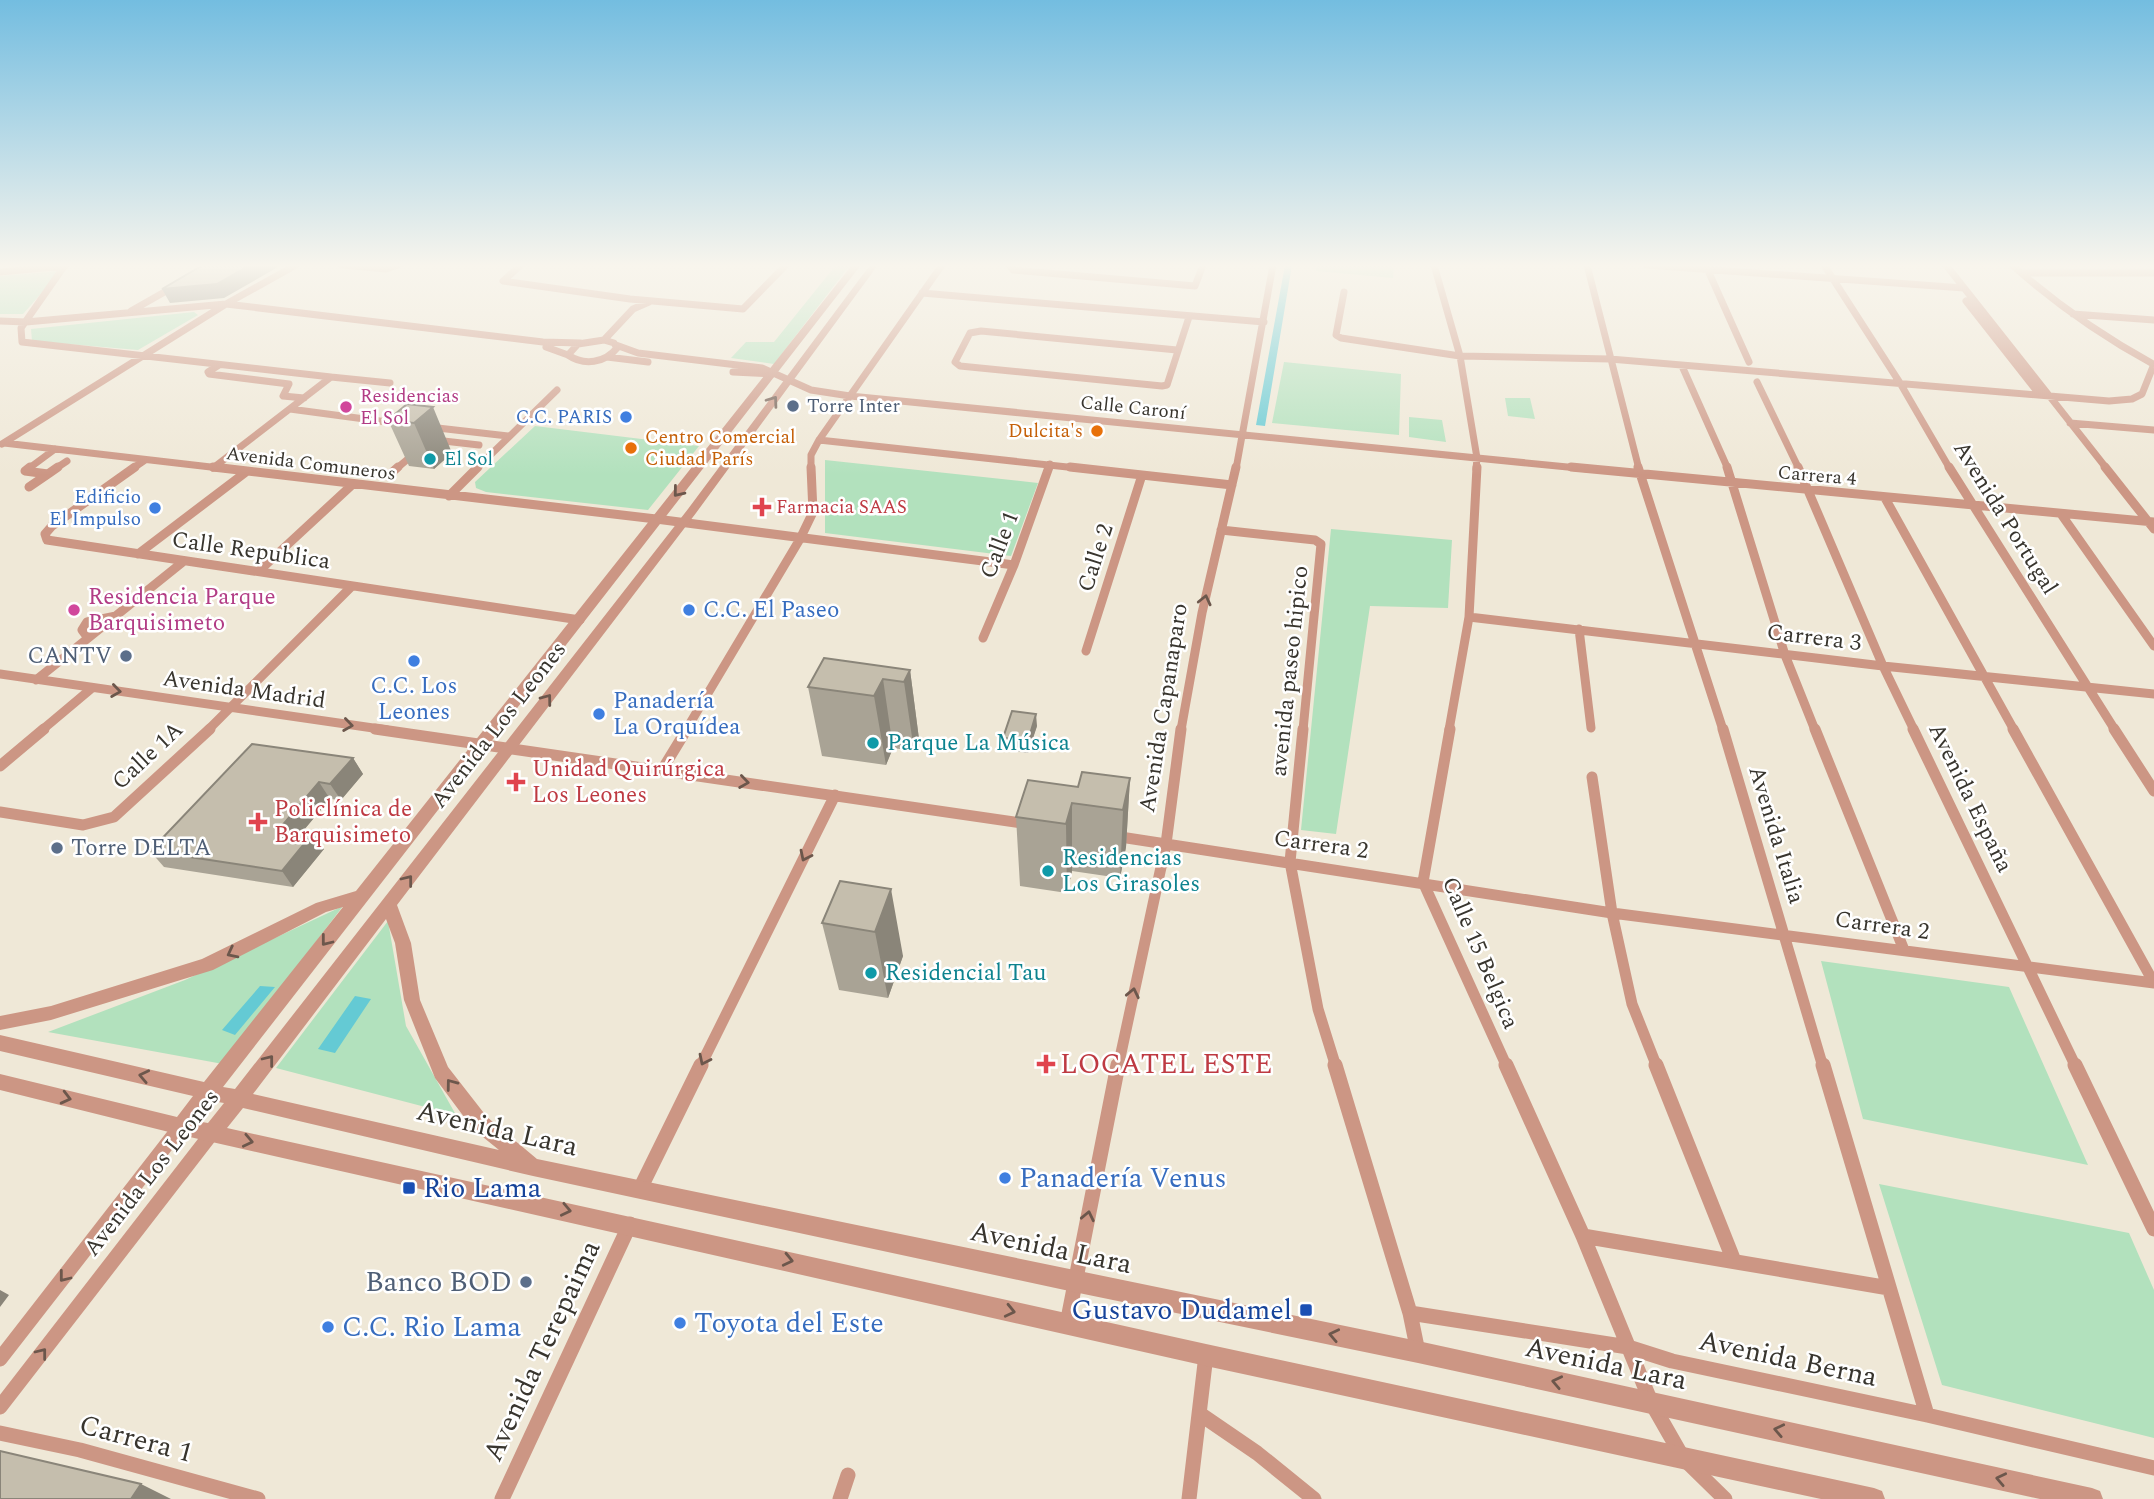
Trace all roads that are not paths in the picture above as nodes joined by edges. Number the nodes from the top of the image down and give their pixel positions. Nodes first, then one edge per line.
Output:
1 (23, 335) edge
2 (177, 335) edge
3 (449, 335) edge
4 (478, 335) edge
5 (609, 335) edge
6 (802, 335) edge
7 (821, 335) edge
8 (893, 335) edge
9 (969, 335) edge
10 (1022, 335) edge
11 (1182, 335) edge
12 (1262, 335) edge
13 (1336, 335) edge
14 (1454, 335) edge
15 (1604, 335) edge
16 (1737, 335) edge
17 (1869, 335) edge
18 (1993, 335) edge
19 (2002, 335) edge
20 (2102, 335) edge
21 (604, 340) junction
22 (580, 343) junction
23 (616, 345) junction
24 (1177, 350) junction
25 (144, 355) junction
26 (568, 355) junction
27 (1460, 356) junction
28 (607, 358) junction
29 (1610, 359) junction
30 (1749, 362) dead end
31 (2154, 363) edge
32 (219, 365) junction
33 (1682, 366) junction
34 (772, 374) junction
35 (331, 377) junction
36 (788, 380) junction
37 (1757, 382) dead end
38 (390, 383) dead end
39 (1900, 383) junction
40 (557, 390) dead end
41 (850, 396) junction
42 (2048, 396) junction
43 (304, 398) junction
44 (290, 409) junction
45 (2070, 423) junction
46 (433, 427) junction
47 (2154, 430) edge
48 (1244, 435) junction
49 (508, 436) junction
50 (429, 439) junction
51 (819, 440) junction
52 (2, 444) edge
53 (479, 445) dead end
54 (55, 449) junction
55 (1477, 458) junction
56 (145, 460) junction
57 (67, 461) dead end
58 (1050, 464) junction
59 (213, 468) junction
60 (246, 472) junction
61 (48, 474) junction
62 (1142, 475) junction
63 (1640, 475) junction
64 (388, 476) dead end
65 (353, 484) junction
66 (1734, 484) junction
67 (1232, 485) junction
68 (29, 487) dead end
69 (1809, 491) junction
70 (449, 496) junction
71 (1885, 498) junction
72 (1972, 506) junction
73 (2061, 514) junction
74 (656, 519) junction
75 (2151, 521) edge
76 (682, 523) junction
77 (2154, 529) edge
78 (1221, 530) junction
79 (800, 539) junction
80 (138, 554) junction
81 (184, 561) junction
82 (1014, 565) junction
83 (259, 571) junction
84 (352, 586) junction
85 (1469, 617) junction
86 (580, 621) junction
87 (1579, 629) junction
88 (983, 638) dead end
89 (1697, 643) junction
90 (2154, 646) edge
91 (1086, 652) dead end
92 (1785, 654) junction
93 (1883, 666) junction
94 (0, 674) edge
95 (1981, 675) junction
96 (36, 680) junction
97 (2089, 687) junction
98 (92, 688) junction
99 (2154, 694) edge
100 (232, 708) junction
101 (1591, 728) dead end
102 (482, 745) junction
103 (508, 750) junction
104 (6, 756) edge
105 (0, 766) edge
106 (662, 770) junction
107 (1592, 777) dead end
108 (2154, 791) edge
109 (835, 795) junction
110 (0, 812) edge
111 (1042, 826) edge
112 (1097, 834) edge
113 (1166, 844) junction
114 (1290, 862) junction
115 (1423, 882) junction
116 (361, 896) junction
117 (389, 905) junction
118 (1612, 912) junction
119 (1783, 933) junction
120 (1903, 950) junction
121 (2030, 967) junction
122 (2154, 983) edge
123 (0, 1023) edge
124 (0, 1043) edge
125 (0, 1082) edge
126 (210, 1090) junction
127 (240, 1097) junction
128 (181, 1126) junction
129 (212, 1133) junction
130 (533, 1167) junction
131 (640, 1189) junction
132 (630, 1224) junction
133 (2154, 1229) edge
134 (1583, 1236) junction
135 (1734, 1261) junction
136 (1074, 1283) junction
137 (1889, 1288) junction
138 (1410, 1312) junction
139 (1067, 1324) junction
140 (1628, 1347) junction
141 (1418, 1352) junction
142 (1206, 1355) junction
143 (0, 1359) edge
144 (1651, 1402) junction
145 (0, 1407) edge
146 (1200, 1414) junction
147 (1927, 1415) junction
148 (0, 1433) edge
149 (1683, 1458) junction
150 (2154, 1468) edge
151 (848, 1475) dead end
152 (258, 1499) edge
153 (502, 1499) edge
154 (840, 1499) edge
155 (1189, 1499) edge
156 (1314, 1499) edge
157 (1725, 1499) edge
158 (1874, 1499) edge
159 (2092, 1499) edge

1 - 25 street
2 - 25 street
3 - 26 street
4 - 22 street
5 - 21 street
6 - 34 street, Avenida Los Leones
7 - 36 street, Avenida Los Leones
8 - 41 street
9 - 24 street
10 - 24 street
11 - 24 street
12 - 48 street, Avenida Capanaparo
13 - 27 street
14 - 27 street, Calle 15 Belgica
15 - 29 street, Avenida Italia
16 - 30 street
17 - 39 street, Avenida Portugal
18 - 42 street
19 - 42 street
20 - 31 street
21 - 22 street
21 - 23 street
22 - 26 street
23 - 28 street
23 - 34 street
25 - 32 street
25 - 52 street
26 - 28 street
27 - 29 street
27 - 55 street, Calle 15 Belgica
28 - 34 street
29 - 33 street
29 - 63 street, Avenida Italia
31 - 42 street
32 - 35 street
32 - 43 street
33 - 39 street
33 - 66 street
34 - 36 street, Calle Caroní
34 -> 74 street, Avenida Los Leones
35 - 38 street
35 - 43 street
36 - 41 street, Calle Caroní
76 -> 36 street, Avenida Los Leones
37 - 69 street, Avenida España
39 - 42 street
39 - 72 street, Avenida Portugal
40 - 49 street
41 - 48 street, Calle Caroní
41 - 51 street
42 - 45 street
43 - 44 street
44 - 46 street
44 - 59 street
45 - 47 street
45 - 75 street
46 - 49 street
46 - 50 street
48 - 55 street, Calle Caroní
48 - 67 street, Avenida Capanaparo
49 - 70 street
50 - 53 street
50 - 64 street
51 - 58 street
51 - 79 street
52 - 54 street, Avenida Comuneros
54 - 56 street, Avenida Comuneros
54 - 61 street
55 - 63 street, Carrera 4
55 - 85 street, Calle 15 Belgica
56 - 59 street, Avenida Comuneros
56 - 80 street, Calle Republica
57 - 61 street
58 - 62 street
58 - 82 street, Calle 1
59 - 60 street, Avenida Comuneros
60 - 65 street, Avenida Comuneros
60 - 80 street
61 - 68 street
62 - 67 street
62 - 91 street, Calle 2
63 - 66 street, Carrera 4
63 - 89 street, Avenida Italia
65 - 70 street, Avenida Comuneros
65 - 83 street
66 - 69 street, Carrera 4
66 - 92 street
67 - 78 street, Avenida Capanaparo
69 - 71 street, Carrera 4
69 - 93 street, Avenida España
70 - 74 street, Avenida Comuneros
71 - 72 street, Carrera 4
71 - 95 street
72 - 73 street, Carrera 4
72 - 97 street, Avenida Portugal
73 - 75 street, Carrera 4
73 - 90 street
74 - 76 street, Avenida Comuneros
74 - 86 street, Avenida Los Leones
75 - 77 street
76 - 79 street, Avenida Comuneros
103 -> 76 street, Avenida Los Leones
113 -> 78 street, Avenida Capanaparo
78 - 114 street, avenida paseo hipico
79 - 82 street, Avenida Comuneros
79 - 106 street
80 - 81 street, Calle Republica
81 - 83 street, Calle Republica
81 - 96 street
82 - 88 street, Calle 1
83 - 84 street, Calle Republica
84 - 86 street, Calle Republica
84 - 100 street, Calle 1A
85 - 87 street, Carrera 3
85 - 115 street, Calle 15 Belgica
86 - 102 street, Avenida Los Leones
87 - 89 street, Carrera 3
87 - 101 street
89 - 92 street, Carrera 3
89 - 119 street, Avenida Italia
92 - 93 street, Carrera 3
92 - 120 street
93 - 95 street, Carrera 3
93 - 121 street, Avenida España
94 - 96 street, Avenida Madrid
95 - 97 street, Carrera 3
95 - 122 street
96 - 98 street, Avenida Madrid
97 - 99 street, Carrera 3
97 - 108 street, Avenida Portugal
98 -> 100 street, Avenida Madrid
98 - 104 street
100 -> 102 street, Avenida Madrid
100 - 110 street, Calle 1A
102 - 103 street
102 - 116 street, Avenida Los Leones
103 - 106 street
117 -> 103 street, Avenida Los Leones
104 - 105 street
106 -> 109 street
107 - 118 street
109 - 111 street
109 -> 131 street
112 - 113 street, Carrera 2
113 - 114 street, Carrera 2
136 -> 113 street, Avenida Capanaparo
114 - 115 street, Carrera 2
114 - 138 street
115 - 118 street, Carrera 2
115 - 134 street, Calle 15 Belgica
116 -> 123 street
116 -> 126 street, Avenida Los Leones
127 -> 117 street, Avenida Los Leones
130 -> 117 street
118 - 119 street, Carrera 2
118 - 135 street
119 - 120 street, Carrera 2
119 - 137 street, Avenida Italia
120 - 121 street, Carrera 2
121 - 122 street, Carrera 2
121 - 133 street, Avenida España
126 -> 124 street, Avenida Lara
125 -> 128 street
126 - 127 street, Avenida Lara
126 - 128 street, Avenida Los Leones
127 - 129 street, Avenida Los Leones
127 - 130 street, Avenida Lara
128 - 129 street
128 -> 143 street, Avenida Los Leones
129 -> 132 street
145 -> 129 street, Avenida Los Leones
130 - 131 street, Avenida Lara
131 - 136 street, Avenida Lara
132 -> 139 street
132 - 153 street, Avenida Terepaima
134 - 135 street
134 - 140 street, Calle 15 Belgica
135 - 137 street
136 - 139 street, Avenida Capanaparo
141 -> 136 street, Avenida Lara
137 - 147 street, Avenida Italia
138 - 140 street, Avenida Berna
138 - 141 street
139 - 142 street
140 - 144 street, Calle 15 Belgica
140 - 147 street, Avenida Berna
144 -> 141 street, Avenida Lara
142 - 146 street
142 - 149 street
144 - 149 street, Calle 15 Belgica
159 -> 144 street, Avenida Lara
146 - 155 street
146 - 156 street
147 - 150 street, Avenida Berna
148 - 152 street, Carrera 1
149 - 157 street, Calle 15 Belgica
149 - 158 street
151 - 154 street

